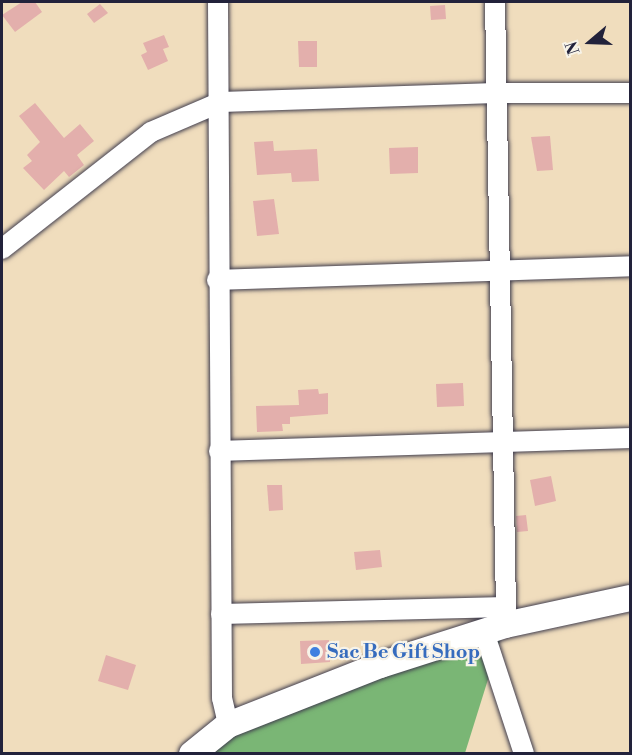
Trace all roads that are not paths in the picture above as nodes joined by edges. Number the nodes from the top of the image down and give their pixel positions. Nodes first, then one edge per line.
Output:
1 (218, 2) edge
2 (495, 2) edge
3 (496, 93) junction
4 (630, 93) edge
5 (221, 102) junction
6 (2, 249) edge
7 (630, 266) edge
8 (500, 270) junction
9 (217, 280) junction
10 (630, 438) edge
11 (503, 443) junction
12 (219, 451) junction
13 (630, 598) edge
14 (221, 614) junction
15 (498, 621) junction
16 (228, 725) junction
17 (192, 753) edge
18 (524, 753) edge

1 - 5 street
2 - 3 street
3 - 4 street
3 - 5 street
3 - 8 street
5 - 6 street
5 - 9 street
7 - 8 street
8 - 9 street
8 - 11 street
9 - 12 street
10 - 11 street
11 - 12 street
11 - 15 street
12 - 14 street
13 - 15 main road
14 - 15 street
14 - 16 street
15 - 16 main road
15 - 18 street
16 - 17 main road

